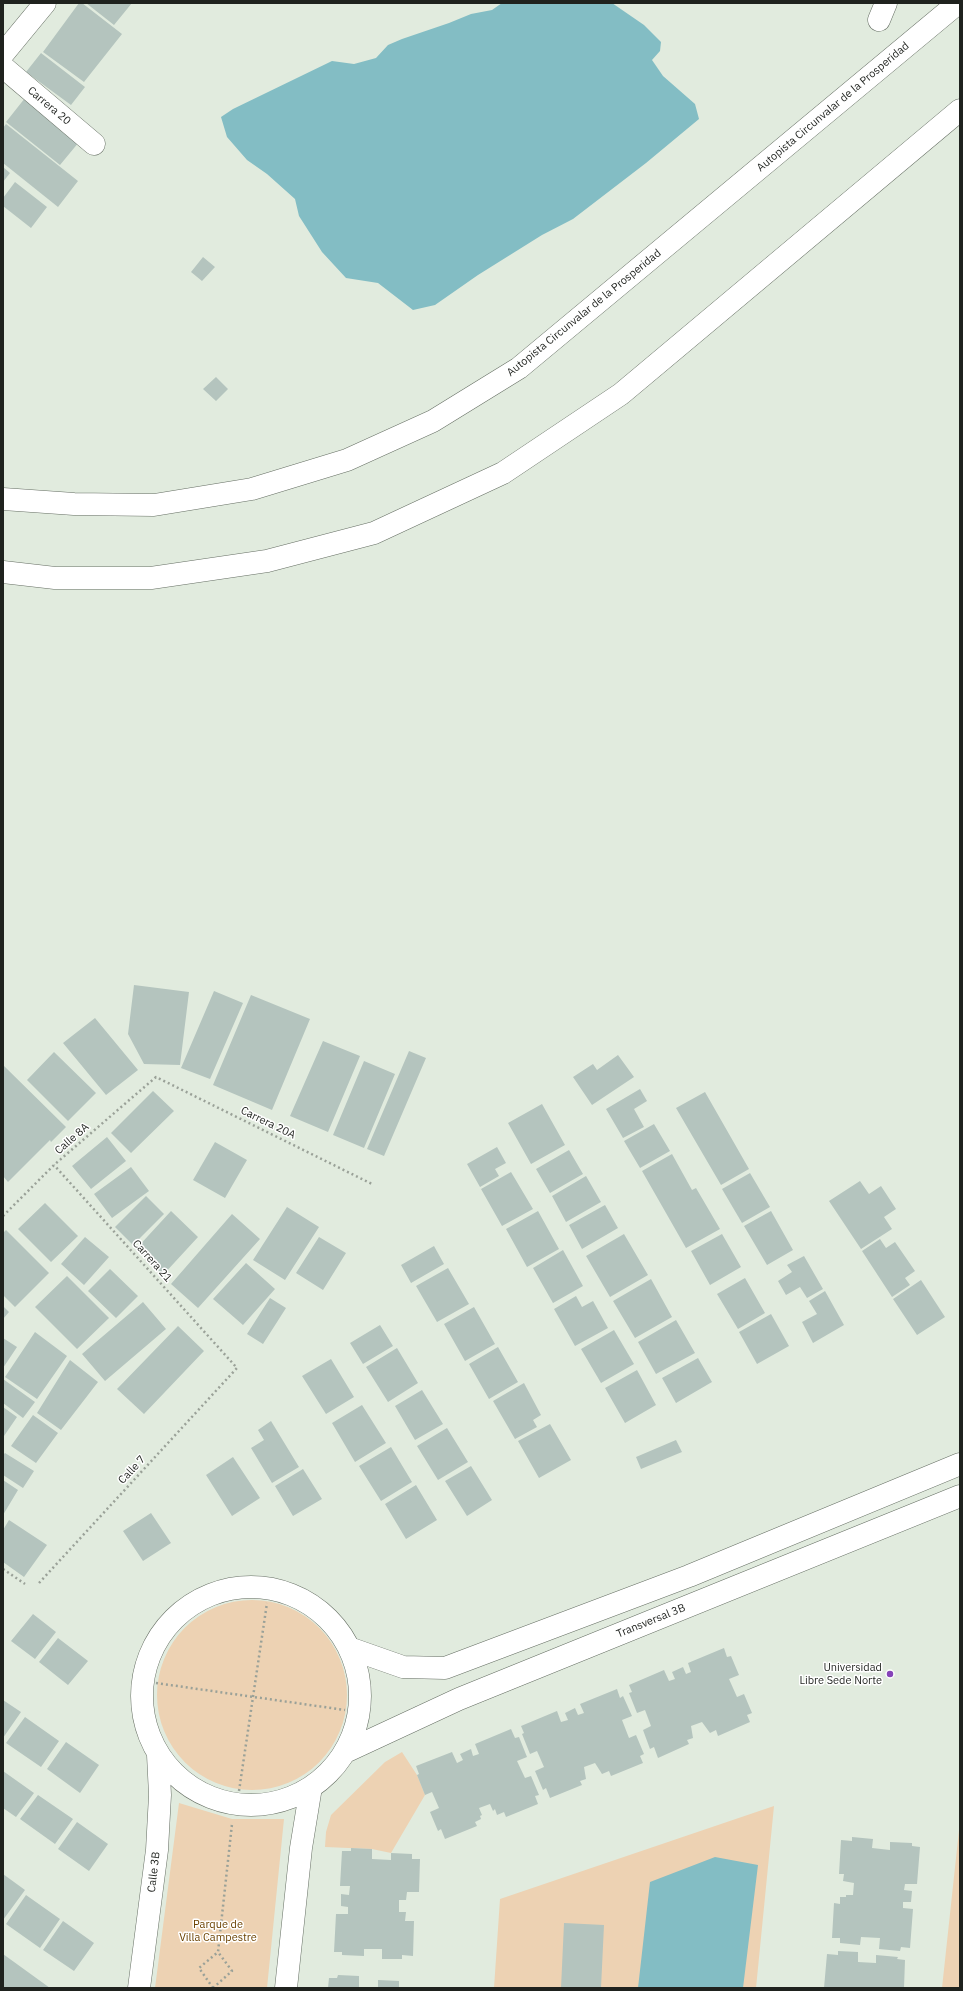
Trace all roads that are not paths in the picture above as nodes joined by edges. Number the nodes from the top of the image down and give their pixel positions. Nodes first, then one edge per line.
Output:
1 (45, 3) edge
2 (958, 3) edge
3 (3, 54) edge
4 (3, 67) edge
5 (960, 110) edge
6 (94, 144) dead end
7 (3, 499) edge
8 (3, 572) edge
9 (960, 1464) edge
10 (960, 1496) edge
11 (348, 1648) junction
12 (345, 1752) junction
13 (158, 1755) junction
14 (310, 1788) junction
15 (139, 1988) edge
16 (286, 1988) edge

1 - 3 main road
2 - 7 main road, Autopista Circunvalar de la Prosperidad
4 - 6 main road, Carrera 20
5 - 8 main road
9 - 11 main road
10 - 12 main road, Transversal 3B
11 - 12 main road
11 - 13 main road
12 - 14 main road
13 - 14 main road
13 - 15 main road, Calle 3B
14 - 16 main road

